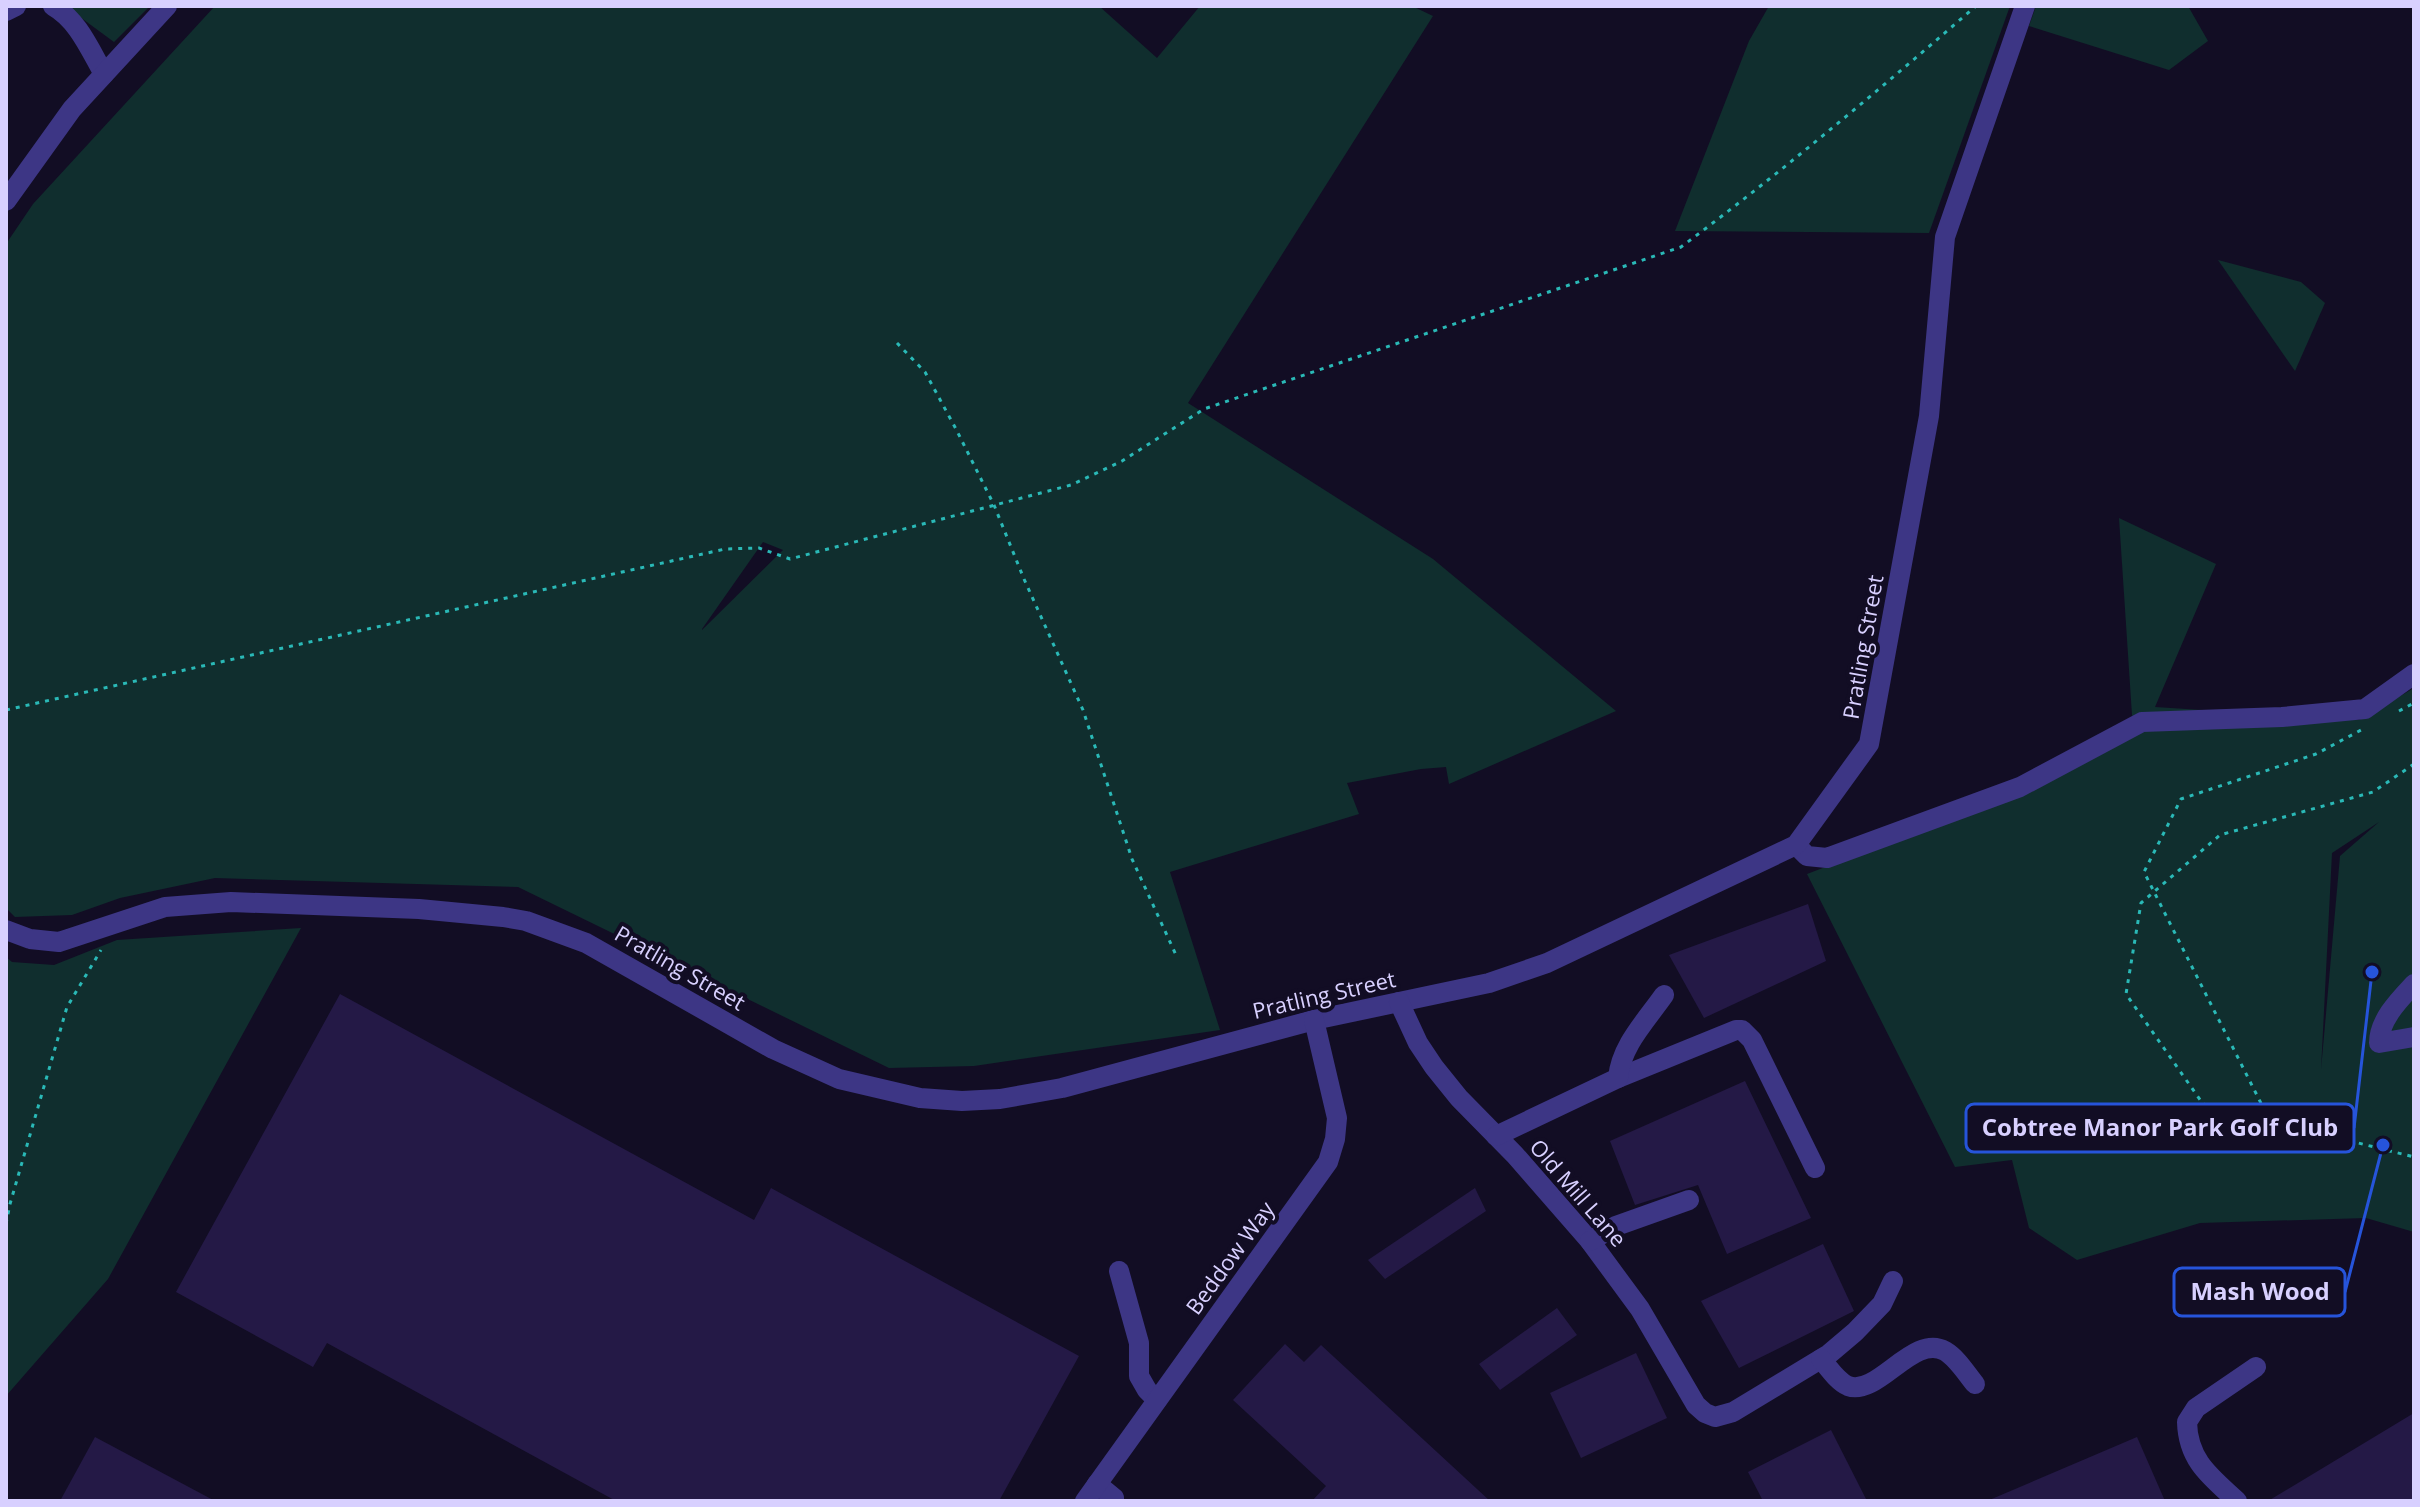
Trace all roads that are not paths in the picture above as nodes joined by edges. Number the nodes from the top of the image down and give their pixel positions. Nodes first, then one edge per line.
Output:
1 (16, 6) edge
2 (53, 6) edge
3 (167, 6) edge
4 (2025, 6) edge
5 (6, 11) edge
6 (104, 74) junction
7 (6, 201) edge
8 (2414, 674) edge
9 (1796, 845) junction
10 (6, 930) edge
11 (2414, 984) edge
12 (1664, 995) dead end
13 (1399, 1002) junction
14 (1314, 1020) junction
15 (2414, 1037) edge
16 (1618, 1078) junction
17 (1496, 1136) junction
18 (1815, 1168) dead end
19 (1689, 1200) dead end
20 (1590, 1241) junction
21 (1119, 1271) dead end
22 (1893, 1281) dead end
23 (1821, 1359) junction
24 (2256, 1367) dead end
25 (1975, 1384) dead end
26 (1157, 1400) junction
27 (1091, 1493) edge
28 (1114, 1501) edge
29 (2237, 1501) edge

1 - 5 street
2 - 6 street
3 - 6 street
4 - 9 street, Pratling Street
6 - 7 street
8 - 9 street
9 - 13 street, Pratling Street
10 - 14 street, Pratling Street
11 - 15 street
12 - 16 street
13 - 14 street, Pratling Street
13 - 17 street, Old Mill Lane
14 - 26 street, Beddow Way
16 - 17 street
16 - 18 street
17 - 20 street, Old Mill Lane
19 - 20 street
20 - 23 street, Old Mill Lane
21 - 26 street
22 - 23 street
23 - 25 street
24 - 29 street
26 - 27 street, Beddow Way
27 - 28 street

